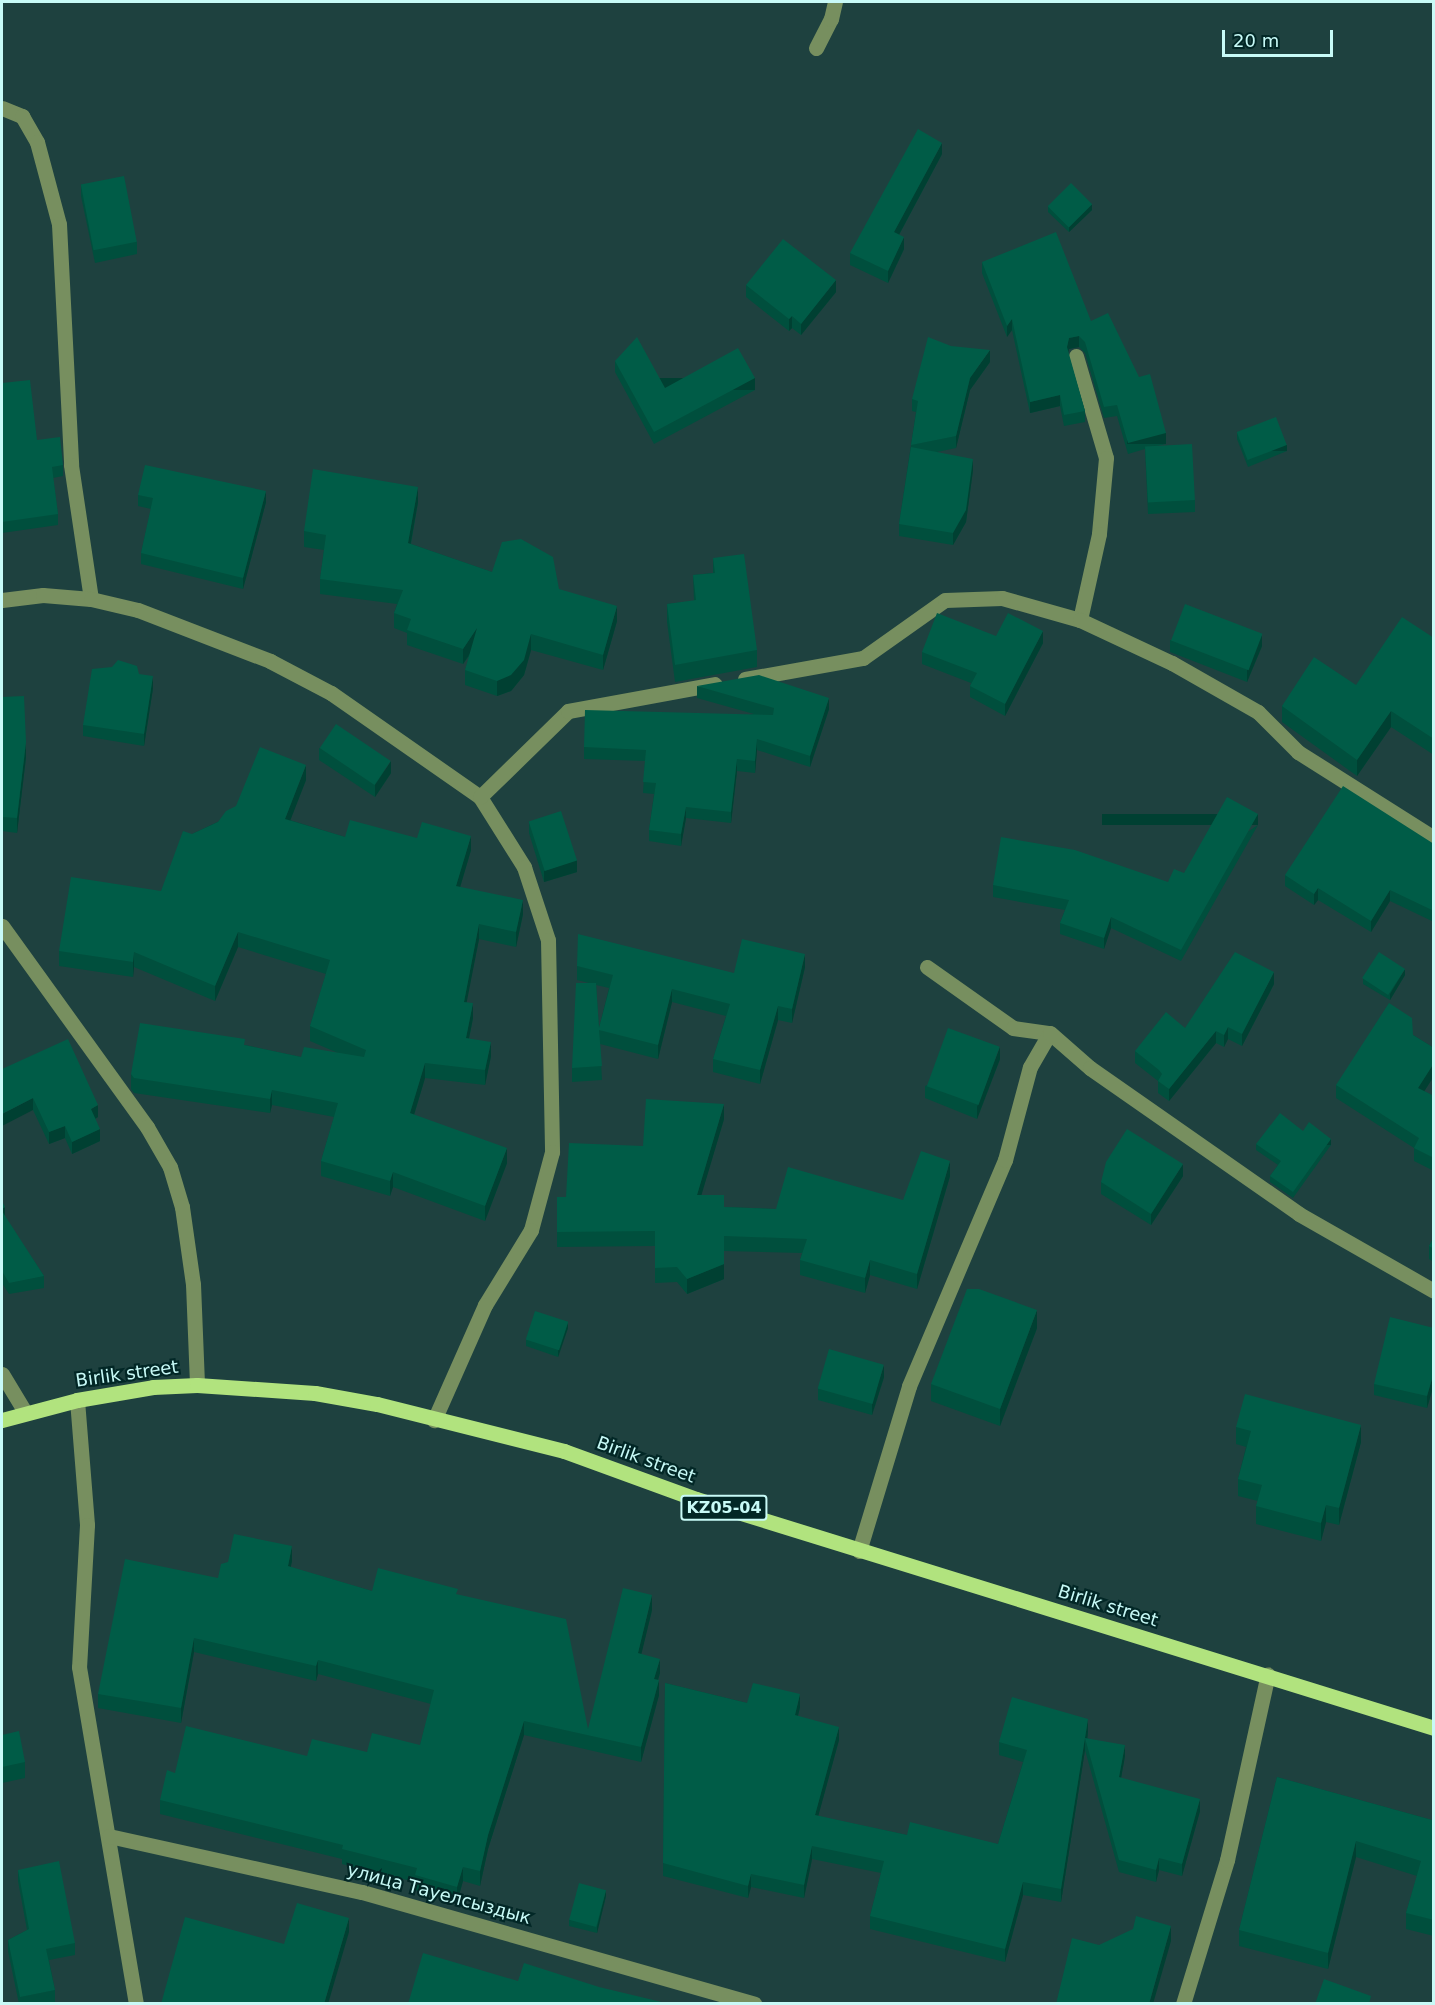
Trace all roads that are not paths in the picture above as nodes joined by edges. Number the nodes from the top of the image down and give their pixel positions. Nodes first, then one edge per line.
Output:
1 (835, 2) edge
2 (816, 48) dead end
3 (2, 108) edge
4 (1076, 356) dead end
5 (91, 599) junction
6 (2, 600) edge
7 (1080, 620) junction
8 (480, 797) junction
9 (1434, 838) edge
10 (2, 926) edge
11 (927, 967) dead end
12 (1050, 1033) junction
13 (1434, 1291) edge
14 (2, 1374) edge
15 (197, 1385) junction
16 (77, 1400) junction
17 (25, 1412) junction
18 (2, 1420) edge
19 (434, 1420) junction
20 (859, 1551) junction
21 (1268, 1674) junction
22 (1434, 1728) edge
23 (109, 1836) junction
24 (136, 2004) edge
25 (754, 2004) edge
26 (1183, 2004) edge

1 - 2 street
3 - 5 street
4 - 7 street
5 - 6 street
5 - 8 street
7 - 8 street
7 - 9 street
8 - 19 street
10 - 15 street
11 - 12 street
12 - 13 street
12 - 20 street
14 - 17 street
15 - 16 main road, Birlik street / KZ05-04
15 - 19 main road, Birlik street / KZ05-04
16 - 17 main road, Birlik street / KZ05-04
16 - 23 street
17 - 18 main road, Birlik street / KZ05-04
19 - 20 main road, Birlik street / KZ05-04
20 - 21 main road, Birlik street / KZ05-04
21 - 22 main road, Birlik street / KZ05-04
21 - 26 street
23 - 24 street
23 - 25 street, улица Тауелсыздык

